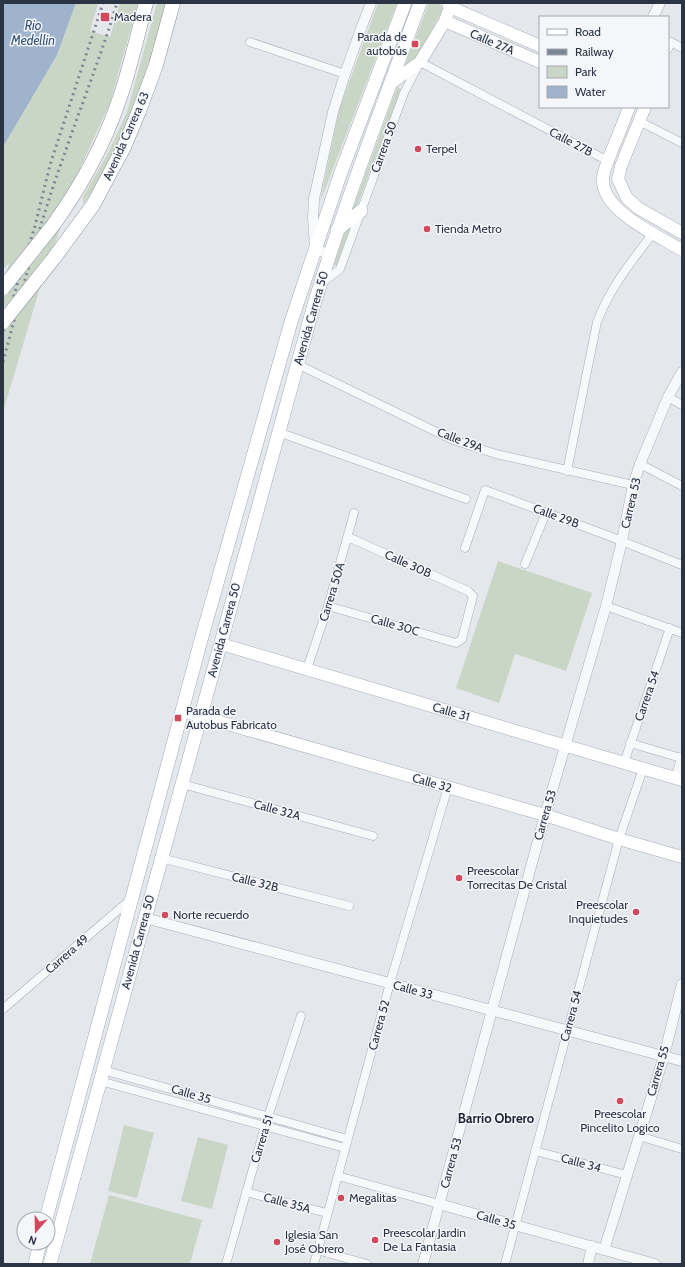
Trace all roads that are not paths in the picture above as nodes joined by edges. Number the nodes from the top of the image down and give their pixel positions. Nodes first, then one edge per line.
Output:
1 (146, 3) edge
2 (173, 3) edge
3 (371, 3) edge
4 (405, 3) edge
5 (420, 3) edge
6 (650, 3) edge
7 (660, 3) edge
8 (450, 4) edge
9 (652, 16) edge
10 (653, 16) edge
11 (445, 21) junction
12 (250, 42) dead end
13 (669, 45) edge
14 (539, 46) edge
15 (682, 48) edge
16 (420, 62) junction
17 (539, 62) edge
18 (345, 74) junction
19 (390, 84) junction
20 (629, 108) edge
21 (644, 108) edge
22 (639, 121) junction
23 (682, 143) edge
24 (608, 161) junction
25 (361, 211) junction
26 (337, 230) junction
27 (682, 232) edge
28 (653, 233) junction
29 (316, 249) junction
30 (682, 250) edge
31 (329, 254) junction
32 (320, 284) junction
33 (3, 288) edge
34 (3, 322) edge
35 (297, 364) junction
36 (682, 372) edge
37 (668, 397) junction
38 (682, 405) edge
39 (278, 432) junction
40 (640, 464) junction
41 (567, 471) junction
42 (633, 485) junction
43 (682, 486) edge
44 (466, 499) dead end
45 (546, 513) junction
46 (354, 514) dead end
47 (348, 537) junction
48 (622, 541) junction
49 (465, 548) dead end
50 (526, 564) dead end
51 (682, 565) edge
52 (328, 606) junction
53 (606, 606) junction
54 (670, 628) junction
55 (682, 633) edge
56 (462, 639) joint
57 (221, 644) junction
58 (307, 669) junction
59 (182, 712) junction
60 (200, 717) junction
61 (630, 743) junction
62 (566, 745) junction
63 (682, 757) edge
64 (624, 763) junction
65 (643, 769) junction
66 (679, 779) edge
67 (182, 784) junction
68 (448, 787) junction
69 (545, 815) junction
70 (373, 836) dead end
71 (619, 839) junction
72 (682, 857) edge
73 (162, 858) junction
74 (131, 899) junction
75 (349, 906) dead end
76 (145, 918) junction
77 (390, 983) junction
78 (682, 984) edge
79 (680, 996) edge
80 (3, 1009) edge
81 (492, 1010) junction
82 (301, 1016) dead end
83 (567, 1031) junction
84 (664, 1056) junction
85 (682, 1061) edge
86 (102, 1075) junction
87 (268, 1117) junction
88 (265, 1126) junction
89 (638, 1136) junction
90 (348, 1139) junction
91 (345, 1148) junction
92 (682, 1149) edge
93 (535, 1151) junction
94 (627, 1175) junction
95 (338, 1176) junction
96 (246, 1192) junction
97 (440, 1204) junction
98 (48, 1211) edge
99 (327, 1213) junction
100 (516, 1225) junction
101 (592, 1246) junction
102 (317, 1250) junction
103 (604, 1250) junction
104 (38, 1251) edge
105 (34, 1264) edge
106 (50, 1264) edge
107 (226, 1264) edge
108 (314, 1264) edge
109 (367, 1264) edge
110 (423, 1264) edge
111 (505, 1264) edge
112 (588, 1264) edge
113 (654, 1264) edge

1 - 33 highway, Avenida Carrera 63, bridge
2 - 34 highway, Avenida Carrera 63, bridge
3 - 18 street
4 - 29 main road, Avenida Carrera 50
5 - 19 main road, Avenida Carrera 50
6 - 9 street
7 - 10 street
8 - 11 main road, Carrera 50
8 - 14 main road, Calle 27A
11 - 16 main road, Carrera 50
11 - 17 main road, Calle 27A
12 - 18 street
13 - 15 street
16 - 19 main road
16 - 24 street, Calle 27B
16 - 25 street, Carrera 50
18 - 29 street
19 - 26 main road, Avenida Carrera 50
20 - 24 main road
21 - 22 main road
22 - 23 street
22 - 27 main road
24 - 28 main road
25 - 26 main road
25 - 32 street, Carrera 50
26 - 31 main road, Avenida Carrera 50
28 - 30 main road
28 - 41 street
29 - 31 street
29 - 59 main road, Avenida Carrera 50
31 - 32 main road, Avenida Carrera 50
32 - 35 main road, Avenida Carrera 50
35 - 39 main road, Avenida Carrera 50
35 - 41 street, Calle 29A
36 - 37 street, Carrera 53
37 - 38 street
37 - 40 street, Carrera 53
39 - 44 street
39 - 57 main road, Avenida Carrera 50
40 - 42 street, Carrera 53
40 - 43 street
41 - 42 street, Calle 29A
42 - 48 street, Carrera 53
45 - 48 street, Calle 29B
45 - 49 street, Calle 29B
45 - 50 street
46 - 47 street, Carrera 50A
47 - 52 street, Carrera 50A
47 - 56 street, Calle 30B
48 - 51 street, Calle 29B
48 - 53 street, Carrera 53
52 - 56 street, Calle 30C
52 - 58 street, Carrera 50A
53 - 54 street
53 - 62 street, Carrera 53
54 - 55 street
54 - 61 street, Carrera 54
57 - 58 main road, Calle 31
57 - 60 main road, Avenida Carrera 50
58 - 62 main road, Calle 31
59 - 60 main road, Calle 32
59 - 74 main road, Avenida Carrera 50
60 - 67 main road, Avenida Carrera 50
60 - 68 main road, Calle 32
61 - 63 street
61 - 64 street, Carrera 54
62 - 64 main road, Calle 31
62 - 69 street, Carrera 53
63 - 66 street
64 - 65 main road, Calle 31
65 - 66 main road, Calle 31
65 - 71 street, Carrera 54
67 - 70 street, Calle 32A
67 - 73 main road, Avenida Carrera 50
68 - 69 main road, Calle 32
68 - 77 street, Carrera 52
69 - 71 main road, Calle 32
69 - 81 street, Carrera 53
71 - 72 main road, Calle 32
71 - 83 street, Carrera 54
73 - 75 street, Calle 32B
73 - 76 main road, Avenida Carrera 50
74 - 80 street, Carrera 49
74 - 98 main road, Avenida Carrera 50
76 - 77 street, Calle 33
76 - 86 main road, Avenida Carrera 50
77 - 81 street, Calle 33
77 - 90 street, Carrera 52
78 - 79 street, Carrera 55
79 - 84 street, Carrera 55
81 - 83 street, Calle 33
81 - 97 street, Carrera 53
82 - 87 street, Carrera 51
83 - 84 street, Calle 33
83 - 93 street, Carrera 54
84 - 85 street, Calle 33
84 - 89 street, Carrera 55
86 - 87 street, Calle 35
86 - 88 street, Calle 35
86 - 106 main road, Avenida Carrera 50
87 - 88 street, Carrera 51
87 - 90 street, Calle 35
88 - 91 street, Calle 35
88 - 96 street, Carrera 51
89 - 92 street
89 - 94 street, Carrera 55
90 - 91 street, Carrera 52
91 - 95 street, Carrera 52
93 - 94 street, Calle 34
93 - 100 street, Carrera 54
94 - 103 street, Carrera 55
95 - 97 street, Calle 35
95 - 99 street, Carrera 52
96 - 99 street, Calle 35A
96 - 107 street, Carrera 51
97 - 100 street, Calle 35
97 - 110 street, Carrera 53
99 - 102 street, Carrera 52
100 - 101 street, Calle 35
100 - 111 street, Carrera 54
101 - 103 street, Calle 35
101 - 112 street
102 - 108 street, Carrera 52
102 - 109 street
103 - 113 street, Calle 35
104 - 105 main road

